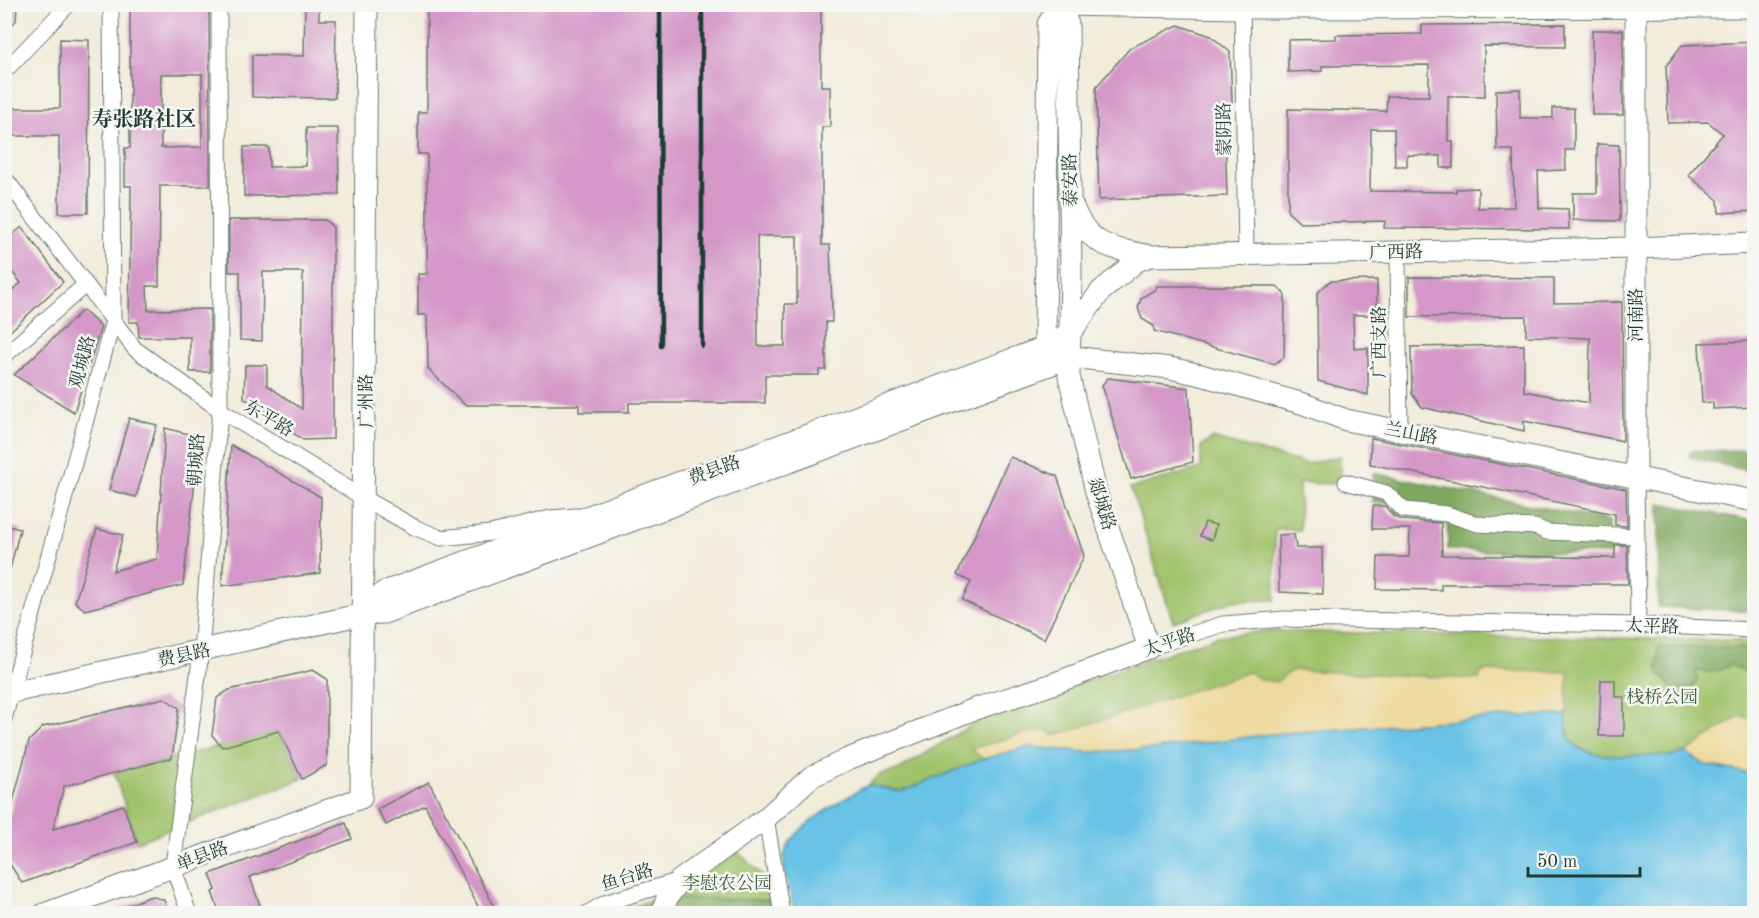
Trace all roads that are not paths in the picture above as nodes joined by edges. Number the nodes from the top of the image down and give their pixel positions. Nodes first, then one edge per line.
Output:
1 (69, 4) edge
2 (111, 4) edge
3 (219, 4) edge
4 (367, 4) edge
5 (1059, 5) edge
6 (1636, 5) edge
7 (1242, 6) edge
8 (1755, 7) edge
9 (4, 72) edge
10 (4, 177) edge
11 (1070, 198) junction
12 (1755, 243) edge
13 (1636, 248) junction
14 (1398, 252) junction
15 (1246, 253) junction
16 (1150, 256) junction
17 (85, 285) junction
18 (113, 321) junction
19 (1071, 332) junction
20 (1045, 347) junction
21 (4, 356) edge
22 (1071, 357) junction
23 (220, 410) junction
24 (1400, 431) junction
25 (1636, 477) junction
26 (1346, 482) dead end
27 (365, 499) junction
28 (1755, 501) edge
29 (595, 514) junction
30 (1637, 536) junction
31 (363, 614) junction
32 (1638, 625) junction
33 (1755, 630) edge
34 (1149, 648) junction
35 (201, 652) junction
36 (9, 693) edge
37 (4, 719) edge
38 (361, 798) joint
39 (766, 818) junction
40 (173, 866) junction
41 (680, 880) junction
42 (44, 914) edge
43 (189, 914) edge
44 (586, 914) edge
45 (662, 914) edge
46 (782, 914) edge

1 - 9 street
2 - 18 street, 观城路
3 - 23 street, 朝城路
4 - 27 main road, 广州路
5 - 7 main road
5 - 11 main road, 泰安路
5 - 20 main road, 泰安路
6 - 7 main road
6 - 8 main road
6 - 13 main road, 河南路
7 - 15 street, 蒙阴路
10 - 17 street, 东平路
11 - 16 main road
11 - 19 main road, 泰安路
12 - 13 main road, 广西路
13 - 14 main road, 广西路
13 - 25 main road, 河南路
14 - 15 main road, 广西路
14 - 24 street, 广西支路
15 - 16 main road, 广西路
16 - 19 main road, 广西路
17 - 18 street, 东平路
17 - 21 street
18 - 23 street, 东平路
18 - 36 street, 观城路
19 - 20 main road, 费县路
19 - 22 main road, 泰安路
20 - 22 main road
20 - 29 main road, 费县路
22 - 24 main road, 兰山路
22 - 31 main road, 费县路
22 - 34 main road, 郯城路
23 - 27 street, 东平路
23 - 35 street, 朝城路
24 - 25 main road, 兰山路
25 - 28 main road, 兰山路
25 - 30 street, 河南路
26 - 30 street
27 - 29 street, 东平路
27 - 31 main road, 广州路
29 - 31 main road, 费县路
30 - 32 street, 河南路
31 - 35 main road, 费县路
31 - 38 main road, 广州路
32 - 33 street, 太平路
32 - 34 street, 太平路
34 - 39 main road, 太平路
35 - 36 main road, 费县路
35 - 40 street, 朝城路
36 - 37 street, 观城路
38 - 40 main road, 单县路
39 - 41 main road, 太平路
39 - 46 street
40 - 42 main road, 单县路
40 - 43 street, 朝城路
41 - 44 street, 鱼台路
41 - 45 main road, 太平路

